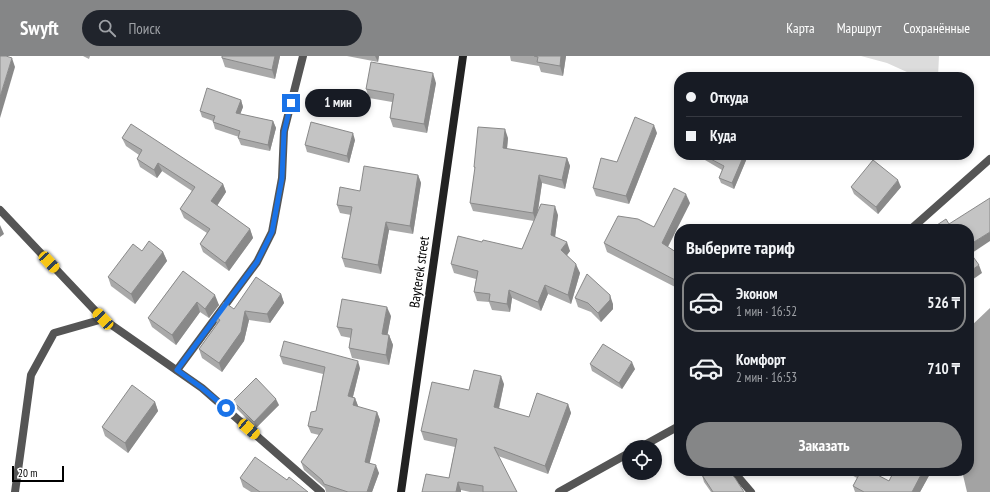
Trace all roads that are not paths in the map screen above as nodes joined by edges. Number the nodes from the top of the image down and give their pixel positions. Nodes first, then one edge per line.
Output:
1 (303, 56) edge
2 (463, 56) edge
3 (990, 159) edge
4 (0, 210) edge
5 (917, 224) edge
6 (103, 319) junction
7 (177, 370) junction
8 (674, 429) edge
9 (654, 440) edge
10 (622, 458) edge
11 (737, 476) edge
12 (15, 492) edge
13 (321, 492) edge
14 (401, 492) edge
15 (559, 492) edge
16 (751, 492) edge

1 - 7 street
2 - 14 street, Bayterek street
3 - 5 street
4 - 6 street
6 - 7 street
6 - 12 street
7 - 13 street
8 - 9 street
10 - 15 street
11 - 16 street

